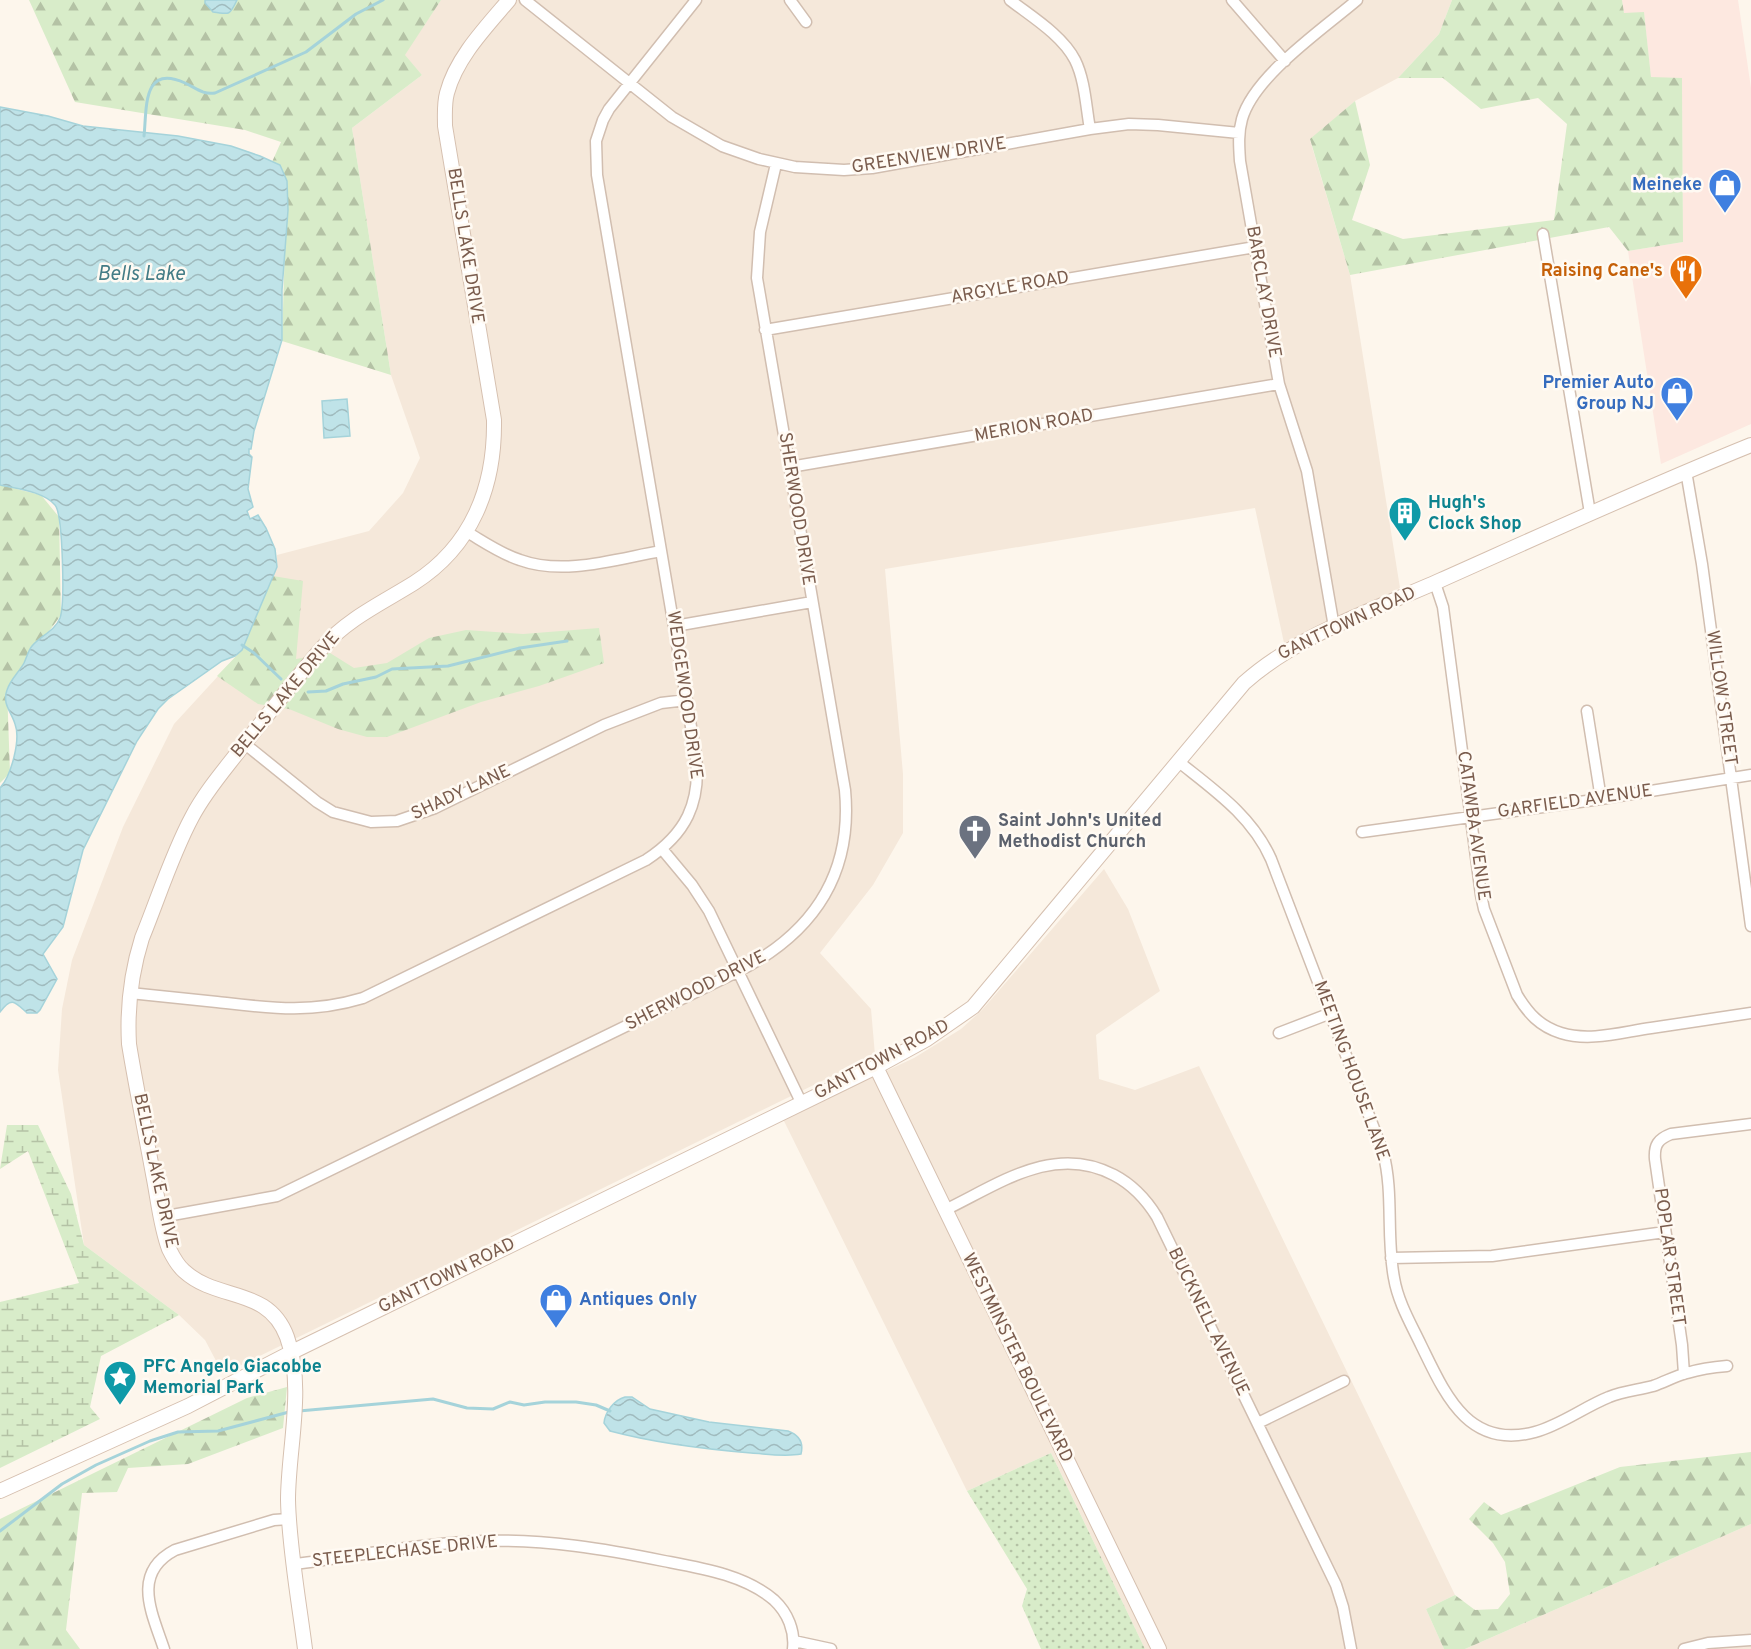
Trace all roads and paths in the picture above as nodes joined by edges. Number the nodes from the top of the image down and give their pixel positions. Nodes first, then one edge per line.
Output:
1 (509, 0) edge
2 (525, 0) edge
3 (696, 0) edge
4 (790, 0) edge
5 (1010, 0) edge
6 (1232, 0) edge
7 (1357, 0) edge
8 (806, 22) dead end
9 (1284, 61) junction
10 (630, 83) junction
11 (1090, 129) junction
12 (1239, 133) junction
13 (776, 164) junction
14 (1543, 234) dead end
15 (1255, 247) junction
16 (765, 330) junction
17 (1279, 384) junction
18 (1751, 445) edge
19 (790, 467) junction
20 (1686, 471) junction
21 (1590, 513) junction
22 (467, 532) junction
23 (661, 551) junction
24 (1435, 583) junction
25 (812, 602) junction
26 (675, 626) junction
27 (1334, 627) junction
28 (687, 700) junction
29 (1587, 711) dead end
30 (245, 744) junction
31 (1179, 762) junction
32 (1751, 775) edge
33 (1732, 778) junction
34 (1601, 799) junction
35 (1471, 817) junction
36 (1362, 832) dead end
37 (663, 849) junction
38 (1751, 926) edge
39 (737, 972) junction
40 (130, 993) junction
41 (1331, 1013) junction
42 (1751, 1013) edge
43 (1279, 1033) dead end
44 (876, 1067) junction
45 (801, 1102) junction
46 (1751, 1124) edge
47 (945, 1210) junction
48 (161, 1217) junction
49 (1665, 1232) junction
50 (1391, 1258) junction
51 (292, 1352) junction
52 (1727, 1365) dead end
53 (1684, 1374) junction
54 (1344, 1381) dead end
55 (1258, 1423) junction
56 (0, 1491) edge
57 (289, 1519) junction
58 (295, 1564) junction
59 (1751, 1640) edge
60 (794, 1645) edge
61 (164, 1649) edge
62 (305, 1649) edge
63 (831, 1649) edge
64 (1160, 1649) edge
65 (1352, 1649) edge
66 (1684, 1649) edge

1 - 22 street, BELLS LAKE DRIVE
2 - 10 street, GREENVIEW DRIVE
3 - 10 street, WEDGEWOOD DRIVE
4 - 8 street
5 - 11 street
6 - 9 street
7 - 9 street, BARCLAY DRIVE
9 - 12 street, BARCLAY DRIVE
10 - 13 street, GREENVIEW DRIVE
10 - 23 street, WEDGEWOOD DRIVE
11 - 12 street, GREENVIEW DRIVE
11 - 13 street, GREENVIEW DRIVE
12 - 15 street, BARCLAY DRIVE
13 - 16 street, SHERWOOD DRIVE
14 - 21 street
15 - 16 street, ARGYLE ROAD
15 - 17 street, BARCLAY DRIVE
16 - 19 street, SHERWOOD DRIVE
17 - 19 street, MERION ROAD
17 - 27 street, BARCLAY DRIVE
18 - 20 street, GANTTOWN ROAD
19 - 25 street, SHERWOOD DRIVE
20 - 21 street, GANTTOWN ROAD
20 - 33 street, WILLOW STREET
21 - 24 street, GANTTOWN ROAD
22 - 23 street
22 - 30 street, BELLS LAKE DRIVE
23 - 26 street, WEDGEWOOD DRIVE
24 - 27 street, GANTTOWN ROAD
24 - 35 street, CATAWBA AVENUE
25 - 26 street
25 - 39 street, SHERWOOD DRIVE
26 - 28 street, WEDGEWOOD DRIVE
27 - 31 street, GANTTOWN ROAD
28 - 30 street, SHADY LANE
28 - 37 street, WEDGEWOOD DRIVE
29 - 34 street
30 - 40 street, BELLS LAKE DRIVE
31 - 41 street, MEETING HOUSE LANE
31 - 44 street, GANTTOWN ROAD
32 - 33 street, GARFIELD AVENUE
33 - 34 street, GARFIELD AVENUE
33 - 38 street, WILLOW STREET
34 - 35 street, GARFIELD AVENUE
35 - 36 street, GARFIELD AVENUE
35 - 42 street, CATAWBA AVENUE
37 - 39 street
37 - 40 street, WEDGEWOOD DRIVE
39 - 45 street
39 - 48 street, SHERWOOD DRIVE
40 - 48 street, BELLS LAKE DRIVE
41 - 43 street
41 - 50 street, MEETING HOUSE LANE
44 - 45 street, GANTTOWN ROAD
44 - 47 street, WESTMINSTER BOULEVARD
45 - 51 street, GANTTOWN ROAD
46 - 49 street, POPLAR STREET
47 - 55 street, BUCKNELL AVENUE
47 - 64 street, WESTMINSTER BOULEVARD
48 - 51 street, BELLS LAKE DRIVE
49 - 50 street
49 - 53 street, POPLAR STREET
50 - 53 street, MEETING HOUSE LANE
51 - 56 street, GANTTOWN ROAD
51 - 57 street, BELLS LAKE DRIVE
52 - 53 street, MEETING HOUSE LANE
54 - 55 street
55 - 65 street, BUCKNELL AVENUE
57 - 58 street, BELLS LAKE DRIVE
57 - 61 street
58 - 60 street, STEEPLECHASE DRIVE
58 - 62 street, BELLS LAKE DRIVE
59 - 66 street
60 - 63 street

